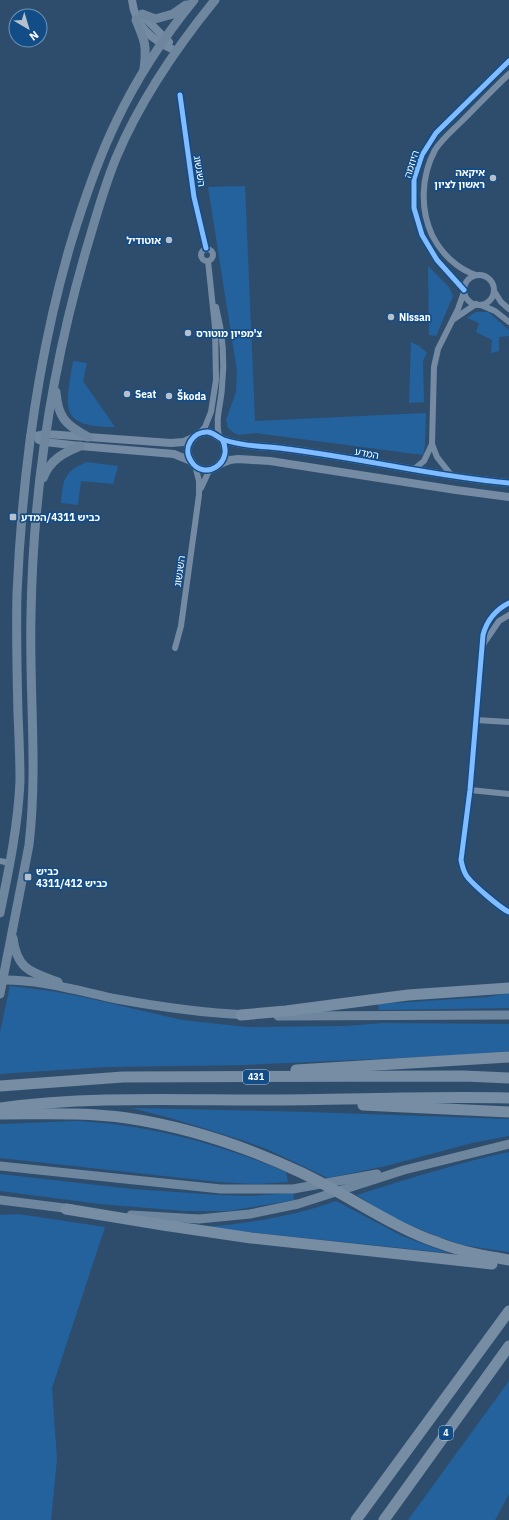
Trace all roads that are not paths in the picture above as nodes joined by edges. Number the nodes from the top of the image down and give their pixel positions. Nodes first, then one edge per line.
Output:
1 (133, 0) edge
2 (194, 0) edge
3 (215, 0) edge
4 (139, 17) junction
5 (164, 41) junction
6 (176, 50) junction
7 (509, 61) edge
8 (143, 72) junction
9 (509, 74) edge
10 (180, 95) dead end
11 (476, 275) junction
12 (211, 288) junction
13 (464, 291) junction
14 (494, 291) junction
15 (478, 304) junction
16 (509, 309) edge
17 (452, 321) junction
18 (509, 322) edge
19 (55, 378) junction
20 (197, 435) junction
21 (30, 437) junction
22 (88, 437) junction
23 (46, 438) junction
24 (220, 438) junction
25 (432, 444) junction
26 (80, 446) junction
27 (193, 463) junction
28 (220, 465) junction
29 (212, 469) junction
30 (413, 470) junction
31 (452, 476) junction
32 (508, 482) edge
33 (40, 487) junction
34 (199, 495) junction
35 (509, 497) edge
36 (509, 603) edge
37 (509, 615) edge
38 (482, 647) junction
39 (175, 648) dead end
40 (476, 720) junction
41 (509, 722) edge
42 (470, 790) junction
43 (509, 794) edge
44 (0, 861) edge
45 (10, 862) junction
46 (509, 912) edge
47 (0, 913) edge
48 (12, 928) junction
49 (1, 980) edge
50 (509, 988) edge
51 (0, 994) edge
52 (92, 994) junction
53 (242, 1015) junction
54 (509, 1015) edge
55 (509, 1057) edge
56 (154, 1077) junction
57 (509, 1078) edge
58 (2, 1086) edge
59 (509, 1098) edge
60 (279, 1100) junction
61 (0, 1108) edge
62 (509, 1112) edge
63 (0, 1114) edge
64 (509, 1144) edge
65 (0, 1166) edge
66 (404, 1170) junction
67 (0, 1201) edge
68 (66, 1209) junction
69 (509, 1260) edge
70 (509, 1264) edge
71 (509, 1311) edge
72 (509, 1346) edge
73 (356, 1520) edge
74 (384, 1520) edge

1 - 4 street
2 - 4 main road
2 - 5 main road
3 - 6 main road
4 - 5 street
4 - 8 main road
5 - 6 street
5 - 8 main road
6 - 19 main road
7 - 13 street, היוזמה
8 - 21 main road
9 - 11 street, היוזמה
10 - 12 street, השגשוג
11 - 13 street
11 - 14 street
12 - 20 street
12 - 24 street
13 - 15 street
13 - 17 street
14 - 15 street
14 - 16 street
15 - 17 street
15 - 18 street
17 - 25 street
19 - 22 main road
19 - 23 main road
20 - 22 street
20 - 24 street
20 - 27 street
21 - 23 street
21 - 45 main road
22 - 23 street
23 - 26 street
23 - 33 main road
24 - 28 street
24 - 30 street, המדע
25 - 30 street
25 - 31 street
26 - 27 street
26 - 33 main road
27 - 29 street
27 - 34 street, השגשוג
28 - 29 street
28 - 35 street
29 - 34 street, השגשוג
30 - 31 street, המדע
31 - 32 street, המדע
33 - 48 main road
34 - 39 street, השגשוג
36 - 38 street
37 - 38 street
38 - 40 street
40 - 41 street
40 - 42 street
42 - 43 street
42 - 46 street
44 - 45 street
45 - 47 main road
48 - 49 main road
48 - 52 main road
49 - 51 main road
49 - 52 main road
50 - 53 highway
52 - 53 main road
53 - 54 main road
55 - 56 highway
56 - 57 highway, 431
56 - 58 highway, 431
59 - 60 highway
60 - 61 highway
60 - 62 highway
63 - 69 highway
64 - 66 main road
65 - 66 main road
66 - 68 main road
67 - 68 main road
68 - 70 highway
71 - 73 highway, 4
72 - 74 highway, 4

